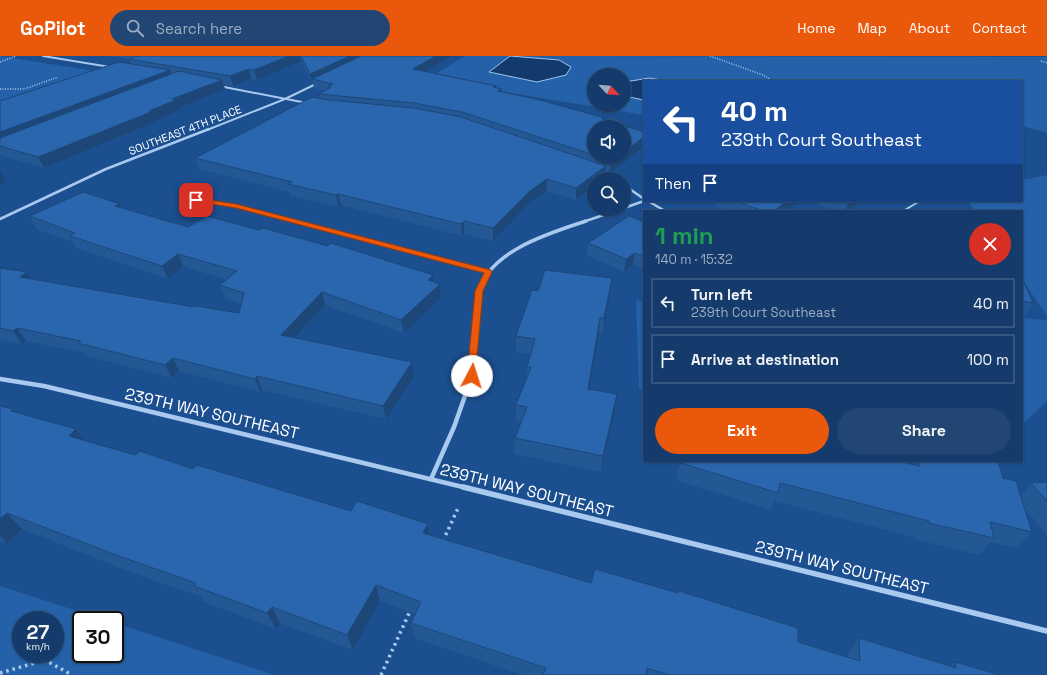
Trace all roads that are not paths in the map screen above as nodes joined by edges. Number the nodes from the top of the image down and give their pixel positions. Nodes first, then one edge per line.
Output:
1 (43, 56) edge
2 (116, 68) edge
3 (320, 82) edge
4 (217, 85) edge
5 (285, 99) junction
6 (308, 103) edge
7 (631, 190) edge
8 (643, 199) edge
9 (196, 200) dead end
10 (643, 200) edge
11 (650, 202) edge
12 (918, 202) edge
13 (631, 205) edge
14 (663, 210) edge
15 (905, 210) edge
16 (600, 216) edge
17 (0, 219) edge
18 (488, 272) junction
19 (0, 378) edge
20 (431, 479) junction
21 (1047, 631) edge

1 - 2 street
3 - 5 street, SOUTHEAST 4TH PLACE
4 - 5 street
5 - 6 street
5 - 17 street, SOUTHEAST 4TH PLACE
7 - 8 street
9 - 18 street
10 - 13 street
11 - 14 street
12 - 15 lane
16 - 18 street
18 - 20 street
19 - 20 street, 239TH WAY SOUTHEAST
20 - 21 street, 239TH WAY SOUTHEAST

